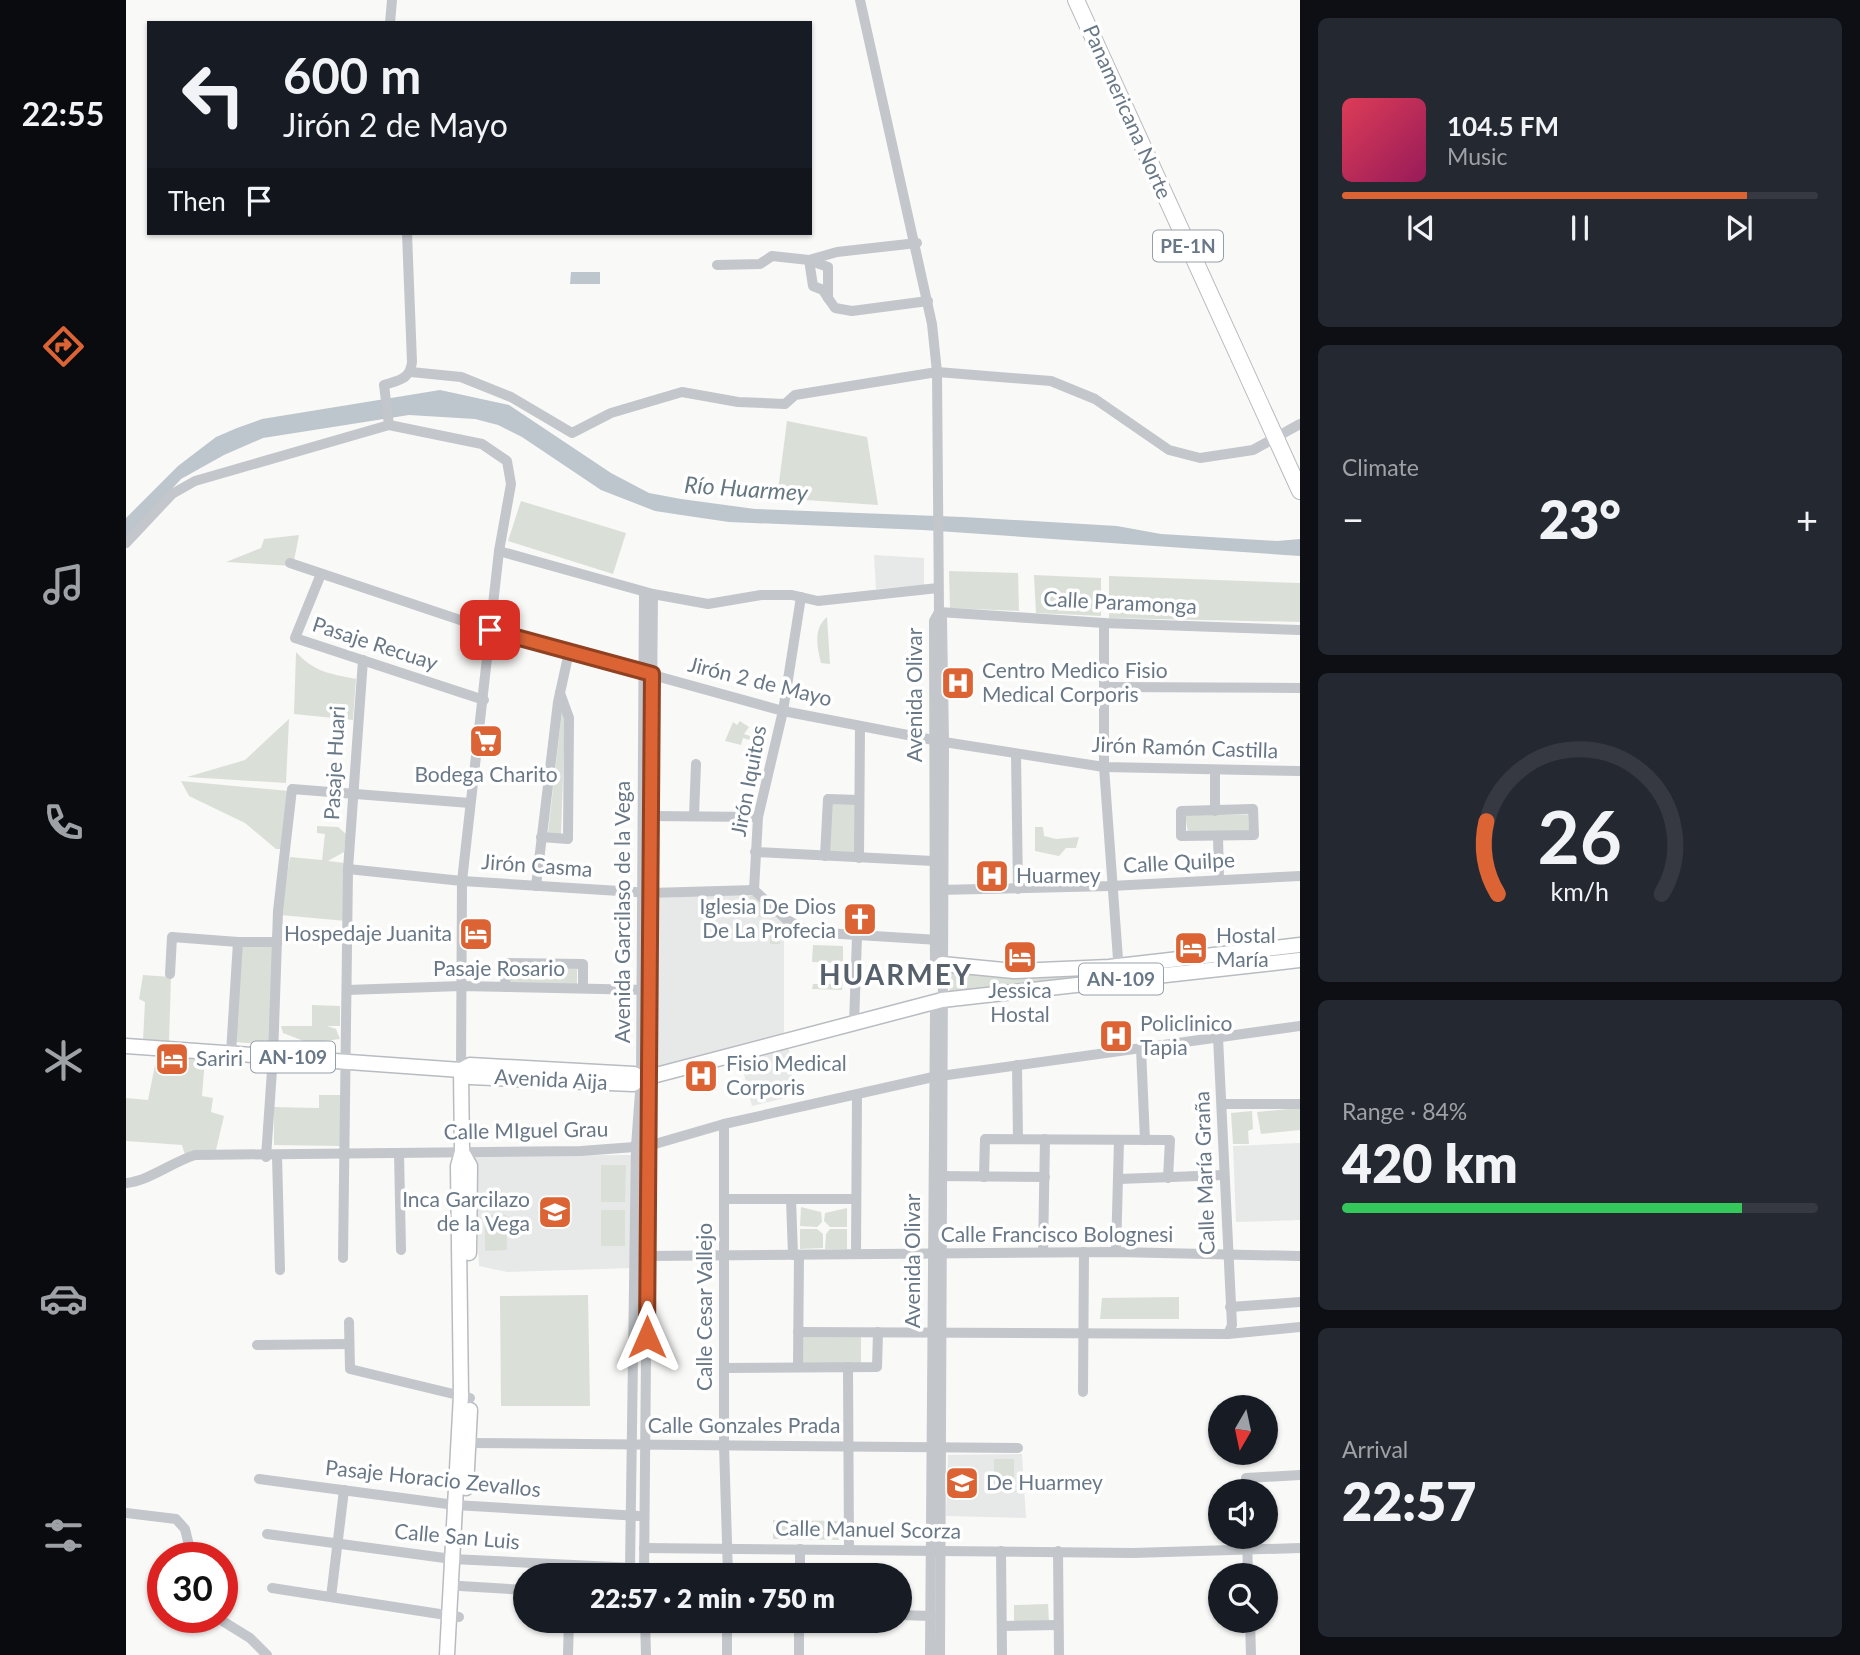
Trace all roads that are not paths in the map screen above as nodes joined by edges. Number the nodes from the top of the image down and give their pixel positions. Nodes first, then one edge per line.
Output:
1 (392, 0) edge
2 (860, 0) edge
3 (1076, 0) edge
4 (390, 21) edge
5 (407, 235) edge
6 (916, 243) junction
7 (809, 260) junction
8 (717, 265) dead end
9 (828, 298) junction
10 (928, 301) junction
11 (411, 372) junction
12 (937, 372) junction
13 (1300, 424) edge
14 (389, 425) junction
15 (1276, 440) junction
16 (1300, 491) edge
17 (126, 543) edge
18 (499, 551) junction
19 (290, 564) dead end
20 (321, 574) junction
21 (938, 588) junction
22 (649, 593) junction
23 (801, 597) junction
24 (939, 612) junction
25 (1104, 623) junction
26 (1300, 629) edge
27 (490, 630) junction
28 (569, 652) junction
29 (363, 660) junction
30 (648, 673) junction
31 (1104, 687) junction
32 (1300, 688) edge
33 (560, 694) junction
34 (484, 700) junction
35 (783, 711) junction
36 (860, 726) junction
37 (939, 741) junction
38 (1016, 754) junction
39 (696, 764) dead end
40 (1104, 767) junction
41 (1216, 769) junction
42 (1300, 771) edge
43 (354, 794) junction
44 (859, 800) junction
45 (470, 803) junction
46 (1215, 811) junction
47 (651, 816) junction
48 (694, 816) junction
49 (758, 817) junction
50 (1218, 836) junction
51 (541, 837) junction
52 (755, 852) junction
53 (825, 856) junction
54 (859, 858) junction
55 (933, 861) junction
56 (348, 869) junction
57 (1300, 876) edge
58 (1220, 880) junction
59 (462, 881) junction
60 (536, 886) junction
61 (1111, 886) junction
62 (1018, 889) junction
63 (754, 890) junction
64 (938, 890) junction
65 (646, 893) junction
66 (857, 936) junction
67 (939, 940) junction
68 (238, 942) junction
69 (277, 942) junction
70 (1300, 945) edge
71 (1253, 958) junction
72 (1300, 960) edge
73 (942, 964) junction
74 (1119, 973) junction
75 (170, 974) dead end
76 (461, 986) junction
77 (505, 987) junction
78 (583, 988) junction
79 (347, 990) junction
80 (646, 990) junction
81 (939, 1001) junction
82 (854, 1025) junction
83 (1300, 1026) edge
84 (1218, 1037) junction
85 (126, 1046) edge
86 (1141, 1049) junction
87 (231, 1053) junction
88 (273, 1056) junction
89 (346, 1060) junction
90 (1017, 1065) junction
91 (461, 1070) junction
92 (937, 1076) junction
93 (645, 1079) junction
94 (857, 1095) junction
95 (1222, 1104) junction
96 (1300, 1104) edge
97 (724, 1124) junction
98 (1018, 1139) junction
99 (1045, 1139) junction
100 (1119, 1140) junction
101 (1144, 1140) junction
102 (636, 1146) junction
103 (648, 1146) junction
104 (462, 1152) junction
105 (344, 1153) junction
106 (399, 1153) junction
107 (271, 1156) junction
108 (1224, 1175) junction
109 (937, 1176) junction
110 (985, 1177) junction
111 (1045, 1177) junction
112 (1168, 1178) junction
113 (1119, 1179) junction
114 (126, 1182) edge
115 (725, 1199) junction
116 (791, 1199) junction
117 (856, 1199) junction
118 (401, 1250) dead end
119 (1043, 1252) junction
120 (1084, 1252) junction
121 (1116, 1252) junction
122 (725, 1253) junction
123 (856, 1254) junction
124 (936, 1254) junction
125 (796, 1255) junction
126 (1227, 1255) junction
127 (646, 1256) junction
128 (1300, 1256) edge
129 (343, 1258) dead end
130 (280, 1270) dead end
131 (1300, 1302) edge
132 (1230, 1307) junction
133 (349, 1322) dead end
134 (1300, 1327) edge
135 (798, 1332) junction
136 (878, 1332) junction
137 (936, 1333) junction
138 (1084, 1334) junction
139 (1228, 1334) junction
140 (349, 1344) junction
141 (257, 1345) dead end
142 (798, 1367) junction
143 (848, 1367) junction
144 (724, 1368) junction
145 (1083, 1392) dead end
146 (466, 1397) junction
147 (469, 1443) junction
148 (724, 1445) junction
149 (633, 1446) junction
150 (647, 1446) junction
151 (848, 1446) junction
152 (1018, 1448) dead end
153 (936, 1449) junction
154 (1300, 1475) edge
155 (259, 1479) dead end
156 (1246, 1479) edge
157 (344, 1490) junction
158 (460, 1506) junction
159 (126, 1513) edge
160 (632, 1515) junction
161 (645, 1516) junction
162 (267, 1534) dead end
163 (188, 1542) edge
164 (338, 1543) junction
165 (1208, 1546) edge
166 (1278, 1546) edge
167 (645, 1548) junction
168 (728, 1548) junction
169 (1300, 1548) edge
170 (800, 1549) junction
171 (849, 1549) junction
172 (936, 1550) junction
173 (1001, 1550) junction
174 (1058, 1551) junction
175 (457, 1559) junction
176 (544, 1563) edge
177 (630, 1563) edge
178 (644, 1563) edge
179 (728, 1563) edge
180 (800, 1563) edge
181 (460, 1586) junction
182 (272, 1588) dead end
183 (513, 1589) edge
184 (331, 1597) junction
185 (912, 1615) edge
186 (931, 1616) junction
187 (455, 1617) junction
188 (1058, 1625) junction
189 (1002, 1626) junction
190 (238, 1631) edge
191 (569, 1633) edge
192 (645, 1633) edge
193 (727, 1633) edge
194 (799, 1633) edge
195 (1250, 1633) edge
196 (267, 1655) edge
197 (447, 1655) edge
198 (456, 1655) edge
199 (568, 1655) edge
200 (646, 1655) edge
201 (727, 1655) edge
202 (799, 1655) edge
203 (930, 1655) edge
204 (940, 1655) edge
205 (1002, 1655) edge
206 (1059, 1655) edge
207 (1251, 1655) edge

1 - 4 street
2 - 6 street, Avenida Olivar
3 - 15 highway, Panamericana Norte / PE-1N
5 - 11 street
6 - 7 street
6 - 10 street, Avenida Olivar
7 - 8 street
7 - 9 street
7 - 9 street
9 - 10 street
10 - 12 street, Avenida Olivar
11 - 12 street
11 - 14 street
12 - 15 street
12 - 21 street, Avenida Olivar
13 - 15 street
14 - 17 street
14 - 18 street
15 - 16 highway, Panamericana Norte / PE-1N
18 - 22 street
18 - 27 street
19 - 20 street, Jirón 2 de Mayo
20 - 27 street, Jirón 2 de Mayo
20 - 29 street, Pasaje Recuay
21 - 23 street
21 - 24 street, Avenida Olivar
22 - 23 street
22 - 30 street, Avenida Garcilaso de la Vega
23 - 35 street, Jirón Iquitos
24 - 25 street, Calle Paramonga
24 - 37 street, Avenida Olivar
25 - 26 street, Calle Paramonga
25 - 31 street
27 - 28 street, Jirón 2 de Mayo
27 - 34 street
28 - 30 street, Jirón 2 de Mayo
28 - 33 street
29 - 34 street, Pasaje Recuay
29 - 43 street, Pasaje Huari
30 - 35 street, Jirón 2 de Mayo
30 - 47 street, Avenida Garcilaso de la Vega
30 - 65 street, Avenida Garcilaso de la Vega
31 - 32 street
31 - 40 street
33 - 51 street
33 - 51 street
34 - 45 street
35 - 36 street, Jirón 2 de Mayo
35 - 49 street, Jirón Iquitos
36 - 37 street, Jirón 2 de Mayo
36 - 44 street
37 - 38 street, Jirón Ramón Castilla
37 - 55 street, Avenida Olivar
37 - 64 street, Avenida Olivar
38 - 40 street, Jirón Ramón Castilla
38 - 62 street
39 - 48 street
40 - 41 street, Jirón Ramón Castilla
40 - 61 street
41 - 42 street, Jirón Ramón Castilla
41 - 46 street
43 - 45 street
43 - 56 street, Pasaje Huari
43 - 69 street
44 - 53 street
44 - 54 street
45 - 59 street
46 - 50 street
46 - 50 street
47 - 48 street
47 - 65 street, Avenida Garcilaso de la Vega
48 - 49 street
49 - 52 street, Jirón Iquitos
50 - 58 street
51 - 60 street
52 - 53 street
52 - 63 street, Jirón Iquitos
53 - 54 street
54 - 55 street
55 - 64 street, Avenida Olivar
56 - 59 street, Jirón Casma
56 - 79 street, Pasaje Huari
57 - 58 street, Calle Quilpe
58 - 61 street, Calle Quilpe
59 - 60 street, Jirón Casma
59 - 76 street
60 - 65 street, Jirón Casma
61 - 62 street, Calle Quilpe
61 - 74 street
62 - 64 street, Calle Quilpe
63 - 65 street, Jirón Casma
63 - 66 street
64 - 67 street, Avenida Olivar
65 - 80 street, Avenida Garcilaso de la Vega
66 - 67 street
66 - 82 street
67 - 73 street, Avenida Olivar
67 - 81 street, Avenida Olivar
68 - 69 street
68 - 75 street
68 - 87 street
69 - 88 street
70 - 71 main road, AN-109
71 - 72 main road, AN-109
71 - 74 main road, AN-109
73 - 74 main road, AN-109
73 - 81 street, Avenida Olivar
74 - 81 main road, AN-109
76 - 77 street, Pasaje Rosario
76 - 79 street, Pasaje Rosario
76 - 91 street
77 - 78 street, Pasaje Rosario
77 - 78 street
78 - 80 street, Pasaje Rosario
79 - 89 street, Pasaje Huari
80 - 93 street, Avenida Garcilaso de la Vega
81 - 82 main road, Avenida Aija / AN-109
81 - 92 street, Avenida Olivar
82 - 93 main road, Avenida Aija / AN-109
83 - 84 street, Calle MIguel Grau
84 - 86 street, Calle MIguel Grau
84 - 95 street, Calle María Graña
85 - 87 main road, Avenida Aija / AN-109
86 - 90 street, Calle MIguel Grau
86 - 101 street
87 - 88 main road, Avenida Aija / AN-109
88 - 89 main road, Avenida Aija / AN-109
88 - 107 street
89 - 91 main road, Avenida Aija / AN-109
89 - 105 street, Pasaje Huari
90 - 92 street, Calle MIguel Grau
90 - 98 street
91 - 93 main road, Avenida Aija / AN-109
91 - 104 main road
92 - 94 street, Calle MIguel Grau
92 - 109 street, Avenida Olivar
93 - 102 street, Avenida Garcilaso de la Vega
93 - 103 street, Avenida Garcilaso de la Vega
94 - 97 street, Calle MIguel Grau
94 - 117 street
95 - 96 street
95 - 108 street, Calle María Graña
97 - 103 street, Calle MIguel Grau
97 - 115 street, Calle Cesar Vallejo
98 - 99 street
98 - 110 street
99 - 100 street
99 - 111 street
100 - 101 street
100 - 113 street
101 - 112 street
102 - 103 street, Calle MIguel Grau
102 - 104 street, Calle MIguel Grau
102 - 149 street, Avenida Garcilaso de la Vega
103 - 127 street, Avenida Garcilaso de la Vega
104 - 106 street, Calle MIguel Grau
104 - 146 main road
105 - 106 street, Calle MIguel Grau
105 - 107 street, Calle MIguel Grau
105 - 129 street, Pasaje Huari
106 - 118 street
107 - 114 street, Calle MIguel Grau
107 - 130 street
108 - 112 street
108 - 126 street, Calle María Graña
109 - 110 street
109 - 124 street, Avenida Olivar
110 - 111 street
111 - 119 street
112 - 113 street
113 - 121 street
115 - 116 street
115 - 122 street, Calle Cesar Vallejo
116 - 117 street
116 - 125 street
117 - 123 street
119 - 120 street, Calle Francisco Bolognesi
119 - 124 street, Calle Francisco Bolognesi
120 - 121 street, Calle Francisco Bolognesi
120 - 138 street
121 - 126 street, Calle Francisco Bolognesi
122 - 125 street, Calle Francisco Bolognesi
122 - 127 street, Calle Francisco Bolognesi
122 - 144 street, Calle Cesar Vallejo
123 - 124 street, Calle Francisco Bolognesi
123 - 125 street, Calle Francisco Bolognesi
124 - 137 street, Avenida Olivar
125 - 135 street
126 - 128 street, Calle Francisco Bolognesi
126 - 132 street, Calle María Graña
127 - 150 street, Avenida Garcilaso de la Vega
131 - 132 street
132 - 139 street, Calle María Graña
133 - 140 street
134 - 139 street
135 - 136 street
135 - 142 street
136 - 137 street
136 - 143 street
137 - 138 street
137 - 153 street, Avenida Olivar
138 - 139 street
138 - 145 street
140 - 141 street
140 - 146 street
142 - 143 street
142 - 144 street
143 - 151 street
144 - 148 street, Calle Cesar Vallejo
146 - 147 main road
146 - 158 main road
147 - 149 street, Calle Gonzales Prada
147 - 158 main road
148 - 150 street, Calle Gonzales Prada
148 - 151 street, Calle Gonzales Prada
148 - 168 street, Calle Cesar Vallejo
149 - 150 street, Calle Gonzales Prada
149 - 160 street, Avenida Garcilaso de la Vega
150 - 161 street, Avenida Garcilaso de la Vega
151 - 153 street, Calle Gonzales Prada
151 - 171 street
152 - 153 street, Calle Gonzales Prada
153 - 172 street, Avenida Olivar
154 - 156 street
155 - 157 street, Pasaje Horacio Zevallos
157 - 158 street, Pasaje Horacio Zevallos
157 - 164 street
158 - 160 street, Pasaje Horacio Zevallos
158 - 175 main road
159 - 163 street
160 - 161 street, Pasaje Horacio Zevallos
160 - 177 street, Avenida Garcilaso de la Vega
161 - 167 street, Avenida Garcilaso de la Vega
162 - 164 street, Calle San Luis
164 - 175 street, Calle San Luis
164 - 184 street
165 - 174 street, Calle Manuel Scorza
166 - 169 street, Calle Manuel Scorza
167 - 168 street, Calle Manuel Scorza
167 - 178 street, Avenida Garcilaso de la Vega
168 - 170 street, Calle Manuel Scorza
168 - 179 street, Calle Cesar Vallejo
170 - 171 street, Calle Manuel Scorza
170 - 180 street
171 - 172 street, Calle Manuel Scorza
172 - 173 street, Calle Manuel Scorza
172 - 186 street, Avenida Olivar
172 - 204 street, Avenida Olivar
173 - 174 street, Calle Manuel Scorza
173 - 189 street
174 - 188 street
175 - 176 street, Calle San Luis
175 - 181 main road
175 - 187 main road
181 - 183 street
181 - 187 main road
182 - 184 street
184 - 187 street
185 - 186 street
186 - 203 street, Avenida Olivar
187 - 197 main road
187 - 198 main road
188 - 189 street
188 - 206 street
189 - 205 street
190 - 196 street
191 - 199 street
192 - 200 street
193 - 201 street
194 - 202 street
195 - 207 street

